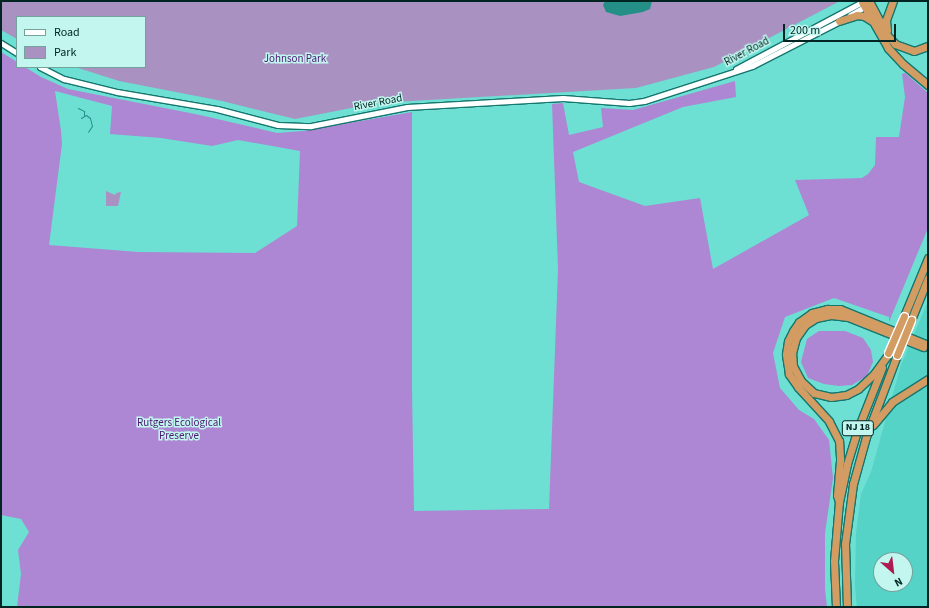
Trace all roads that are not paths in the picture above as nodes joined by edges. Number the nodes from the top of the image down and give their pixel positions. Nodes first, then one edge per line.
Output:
1 (893, 1) edge
2 (866, 3) edge
3 (839, 21) junction
4 (873, 22) junction
5 (888, 35) junction
6 (1, 43) edge
7 (928, 46) edge
8 (16, 52) edge
9 (42, 68) edge
10 (724, 75) junction
11 (928, 85) edge
12 (928, 258) edge
13 (928, 278) edge
14 (928, 345) edge
15 (928, 348) edge
16 (888, 354) junction
17 (928, 379) edge
18 (866, 437) junction
19 (839, 502) junction
20 (836, 607) edge
21 (847, 607) edge

1 - 5 highway
2 - 3 street, River Road
2 - 4 highway
2 - 5 highway
2 - 10 street, River Road
3 - 4 highway
3 - 10 street, River Road
4 - 11 highway
5 - 7 highway
6 - 8 street
9 - 10 street, River Road
12 - 16 highway, NJ 18, bridge
13 - 18 highway, NJ 18, bridge
14 - 19 highway
15 - 16 highway
16 - 19 highway, NJ 18
17 - 18 highway
18 - 21 highway, NJ 18
19 - 20 highway, NJ 18

